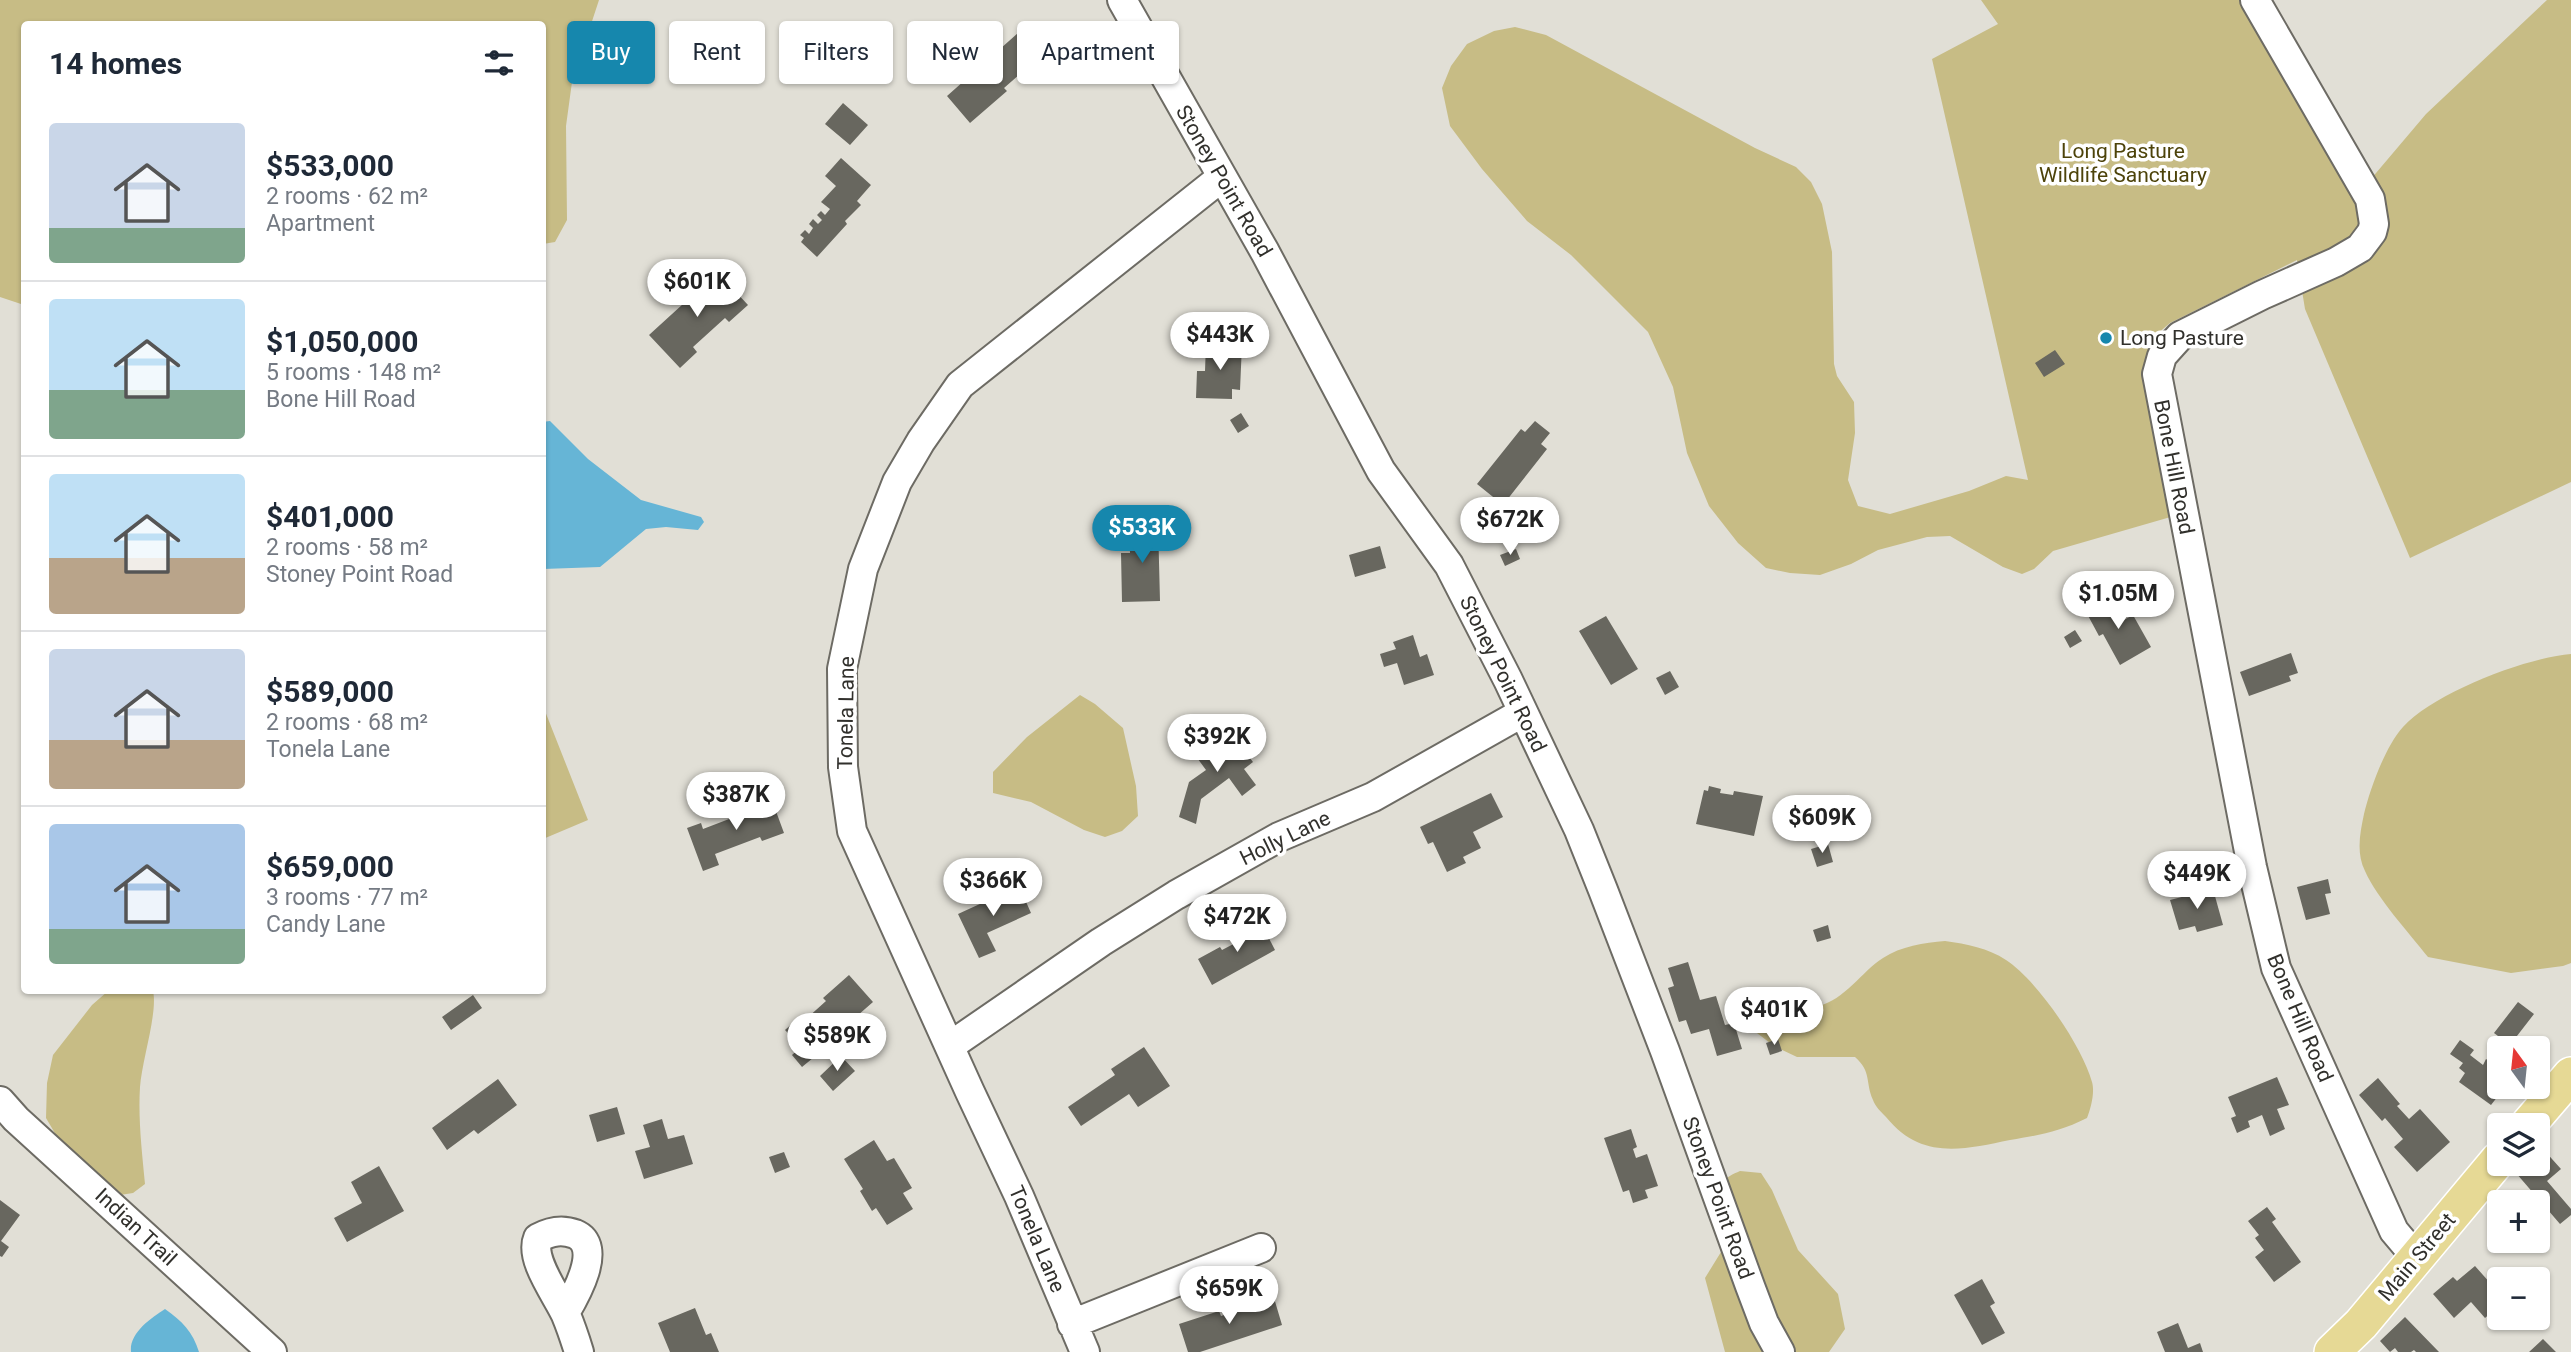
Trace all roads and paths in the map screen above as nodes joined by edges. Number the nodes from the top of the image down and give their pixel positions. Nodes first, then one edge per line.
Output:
1 (1122, 0) edge
2 (2255, 0) edge
3 (1222, 177) junction
4 (1522, 713) junction
5 (950, 1046) junction
6 (2571, 1075) edge
7 (2538, 1113) edge
8 (5, 1119) edge
9 (2487, 1173) edge
10 (1261, 1248) dead end
11 (2416, 1257) junction
12 (565, 1313) dead end
13 (1072, 1324) junction
14 (272, 1352) edge
15 (579, 1352) edge
16 (1085, 1352) edge
17 (1780, 1352) edge
18 (2332, 1352) edge

1 - 3 street, Stoney Point Road
2 - 11 street, Bone Hill Road
3 - 4 street, Stoney Point Road
3 - 5 street, Tonela Lane
4 - 5 street, Holly Lane
4 - 17 street, Stoney Point Road
5 - 13 street, Tonela Lane
6 - 7 main road
8 - 14 street, Indian Trail
9 - 11 main road, Main Street
10 - 13 street
11 - 18 main road, Main Street
12 - 15 street
13 - 16 street, Tonela Lane

